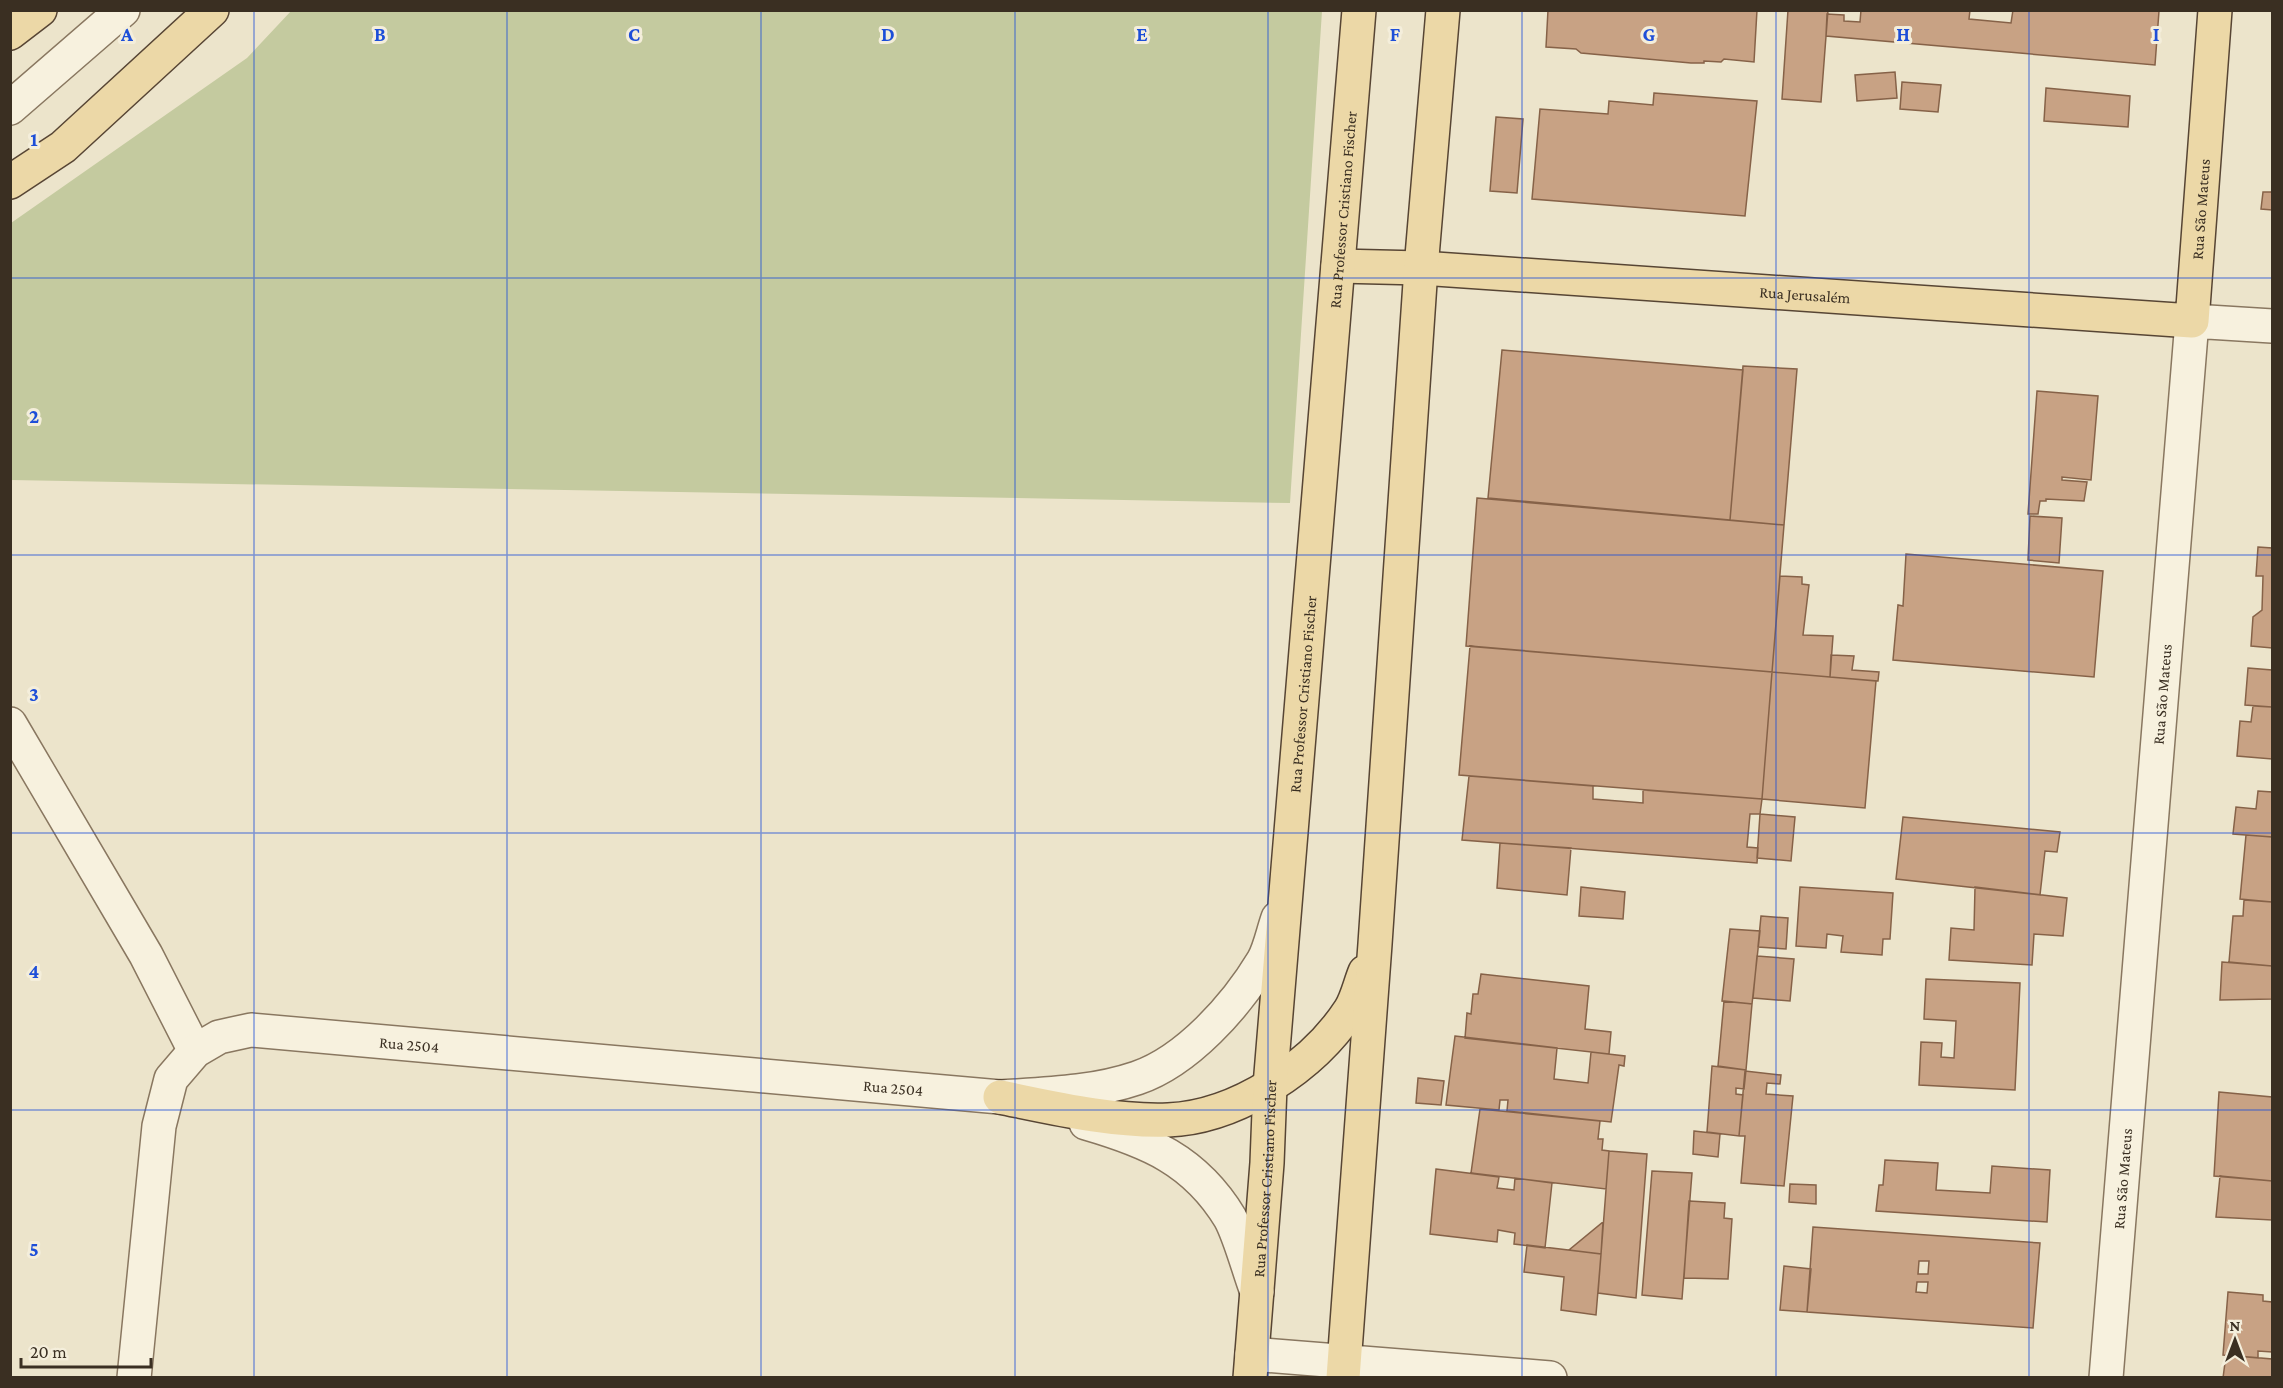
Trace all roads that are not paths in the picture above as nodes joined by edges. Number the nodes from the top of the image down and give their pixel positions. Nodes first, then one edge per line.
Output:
1 (40, 10) edge
2 (123, 10) edge
3 (212, 10) edge
4 (1359, 10) edge
5 (1443, 10) edge
6 (2215, 10) edge
7 (10, 33) edge
8 (10, 108) edge
9 (10, 182) edge
10 (1338, 266) junction
11 (1421, 268) junction
12 (2192, 321) junction
13 (2272, 326) edge
14 (10, 724) edge
15 (1286, 893) junction
16 (1375, 944) junction
17 (195, 1051) junction
18 (1270, 1086) junction
19 (1000, 1097) junction
20 (1257, 1292) junction
21 (1251, 1366) edge
22 (1344, 1369) edge
23 (134, 1377) edge
24 (1550, 1377) edge
25 (2106, 1377) edge

1 - 7 main road
2 - 8 street
3 - 9 main road
4 - 10 main road, Rua Professor Cristiano Fischer
5 - 11 main road
6 - 12 main road, Rua São Mateus
10 - 11 main road, Rua Jerusalém
10 - 15 main road, Rua Professor Cristiano Fischer
11 - 12 main road, Rua Jerusalém
11 - 16 main road
12 - 13 street, Rua Jerusalém
12 - 25 street, Rua São Mateus
14 - 17 street
15 - 18 main road, Rua Professor Cristiano Fischer
15 - 19 street, Rua 2504
16 - 18 main road
16 - 22 main road
17 - 19 street, Rua 2504
17 - 23 street
18 - 19 main road
18 - 20 main road, Rua Professor Cristiano Fischer
19 - 20 street, Rua 2504
20 - 21 main road, Rua Professor Cristiano Fischer
21 - 22 street
22 - 24 street

